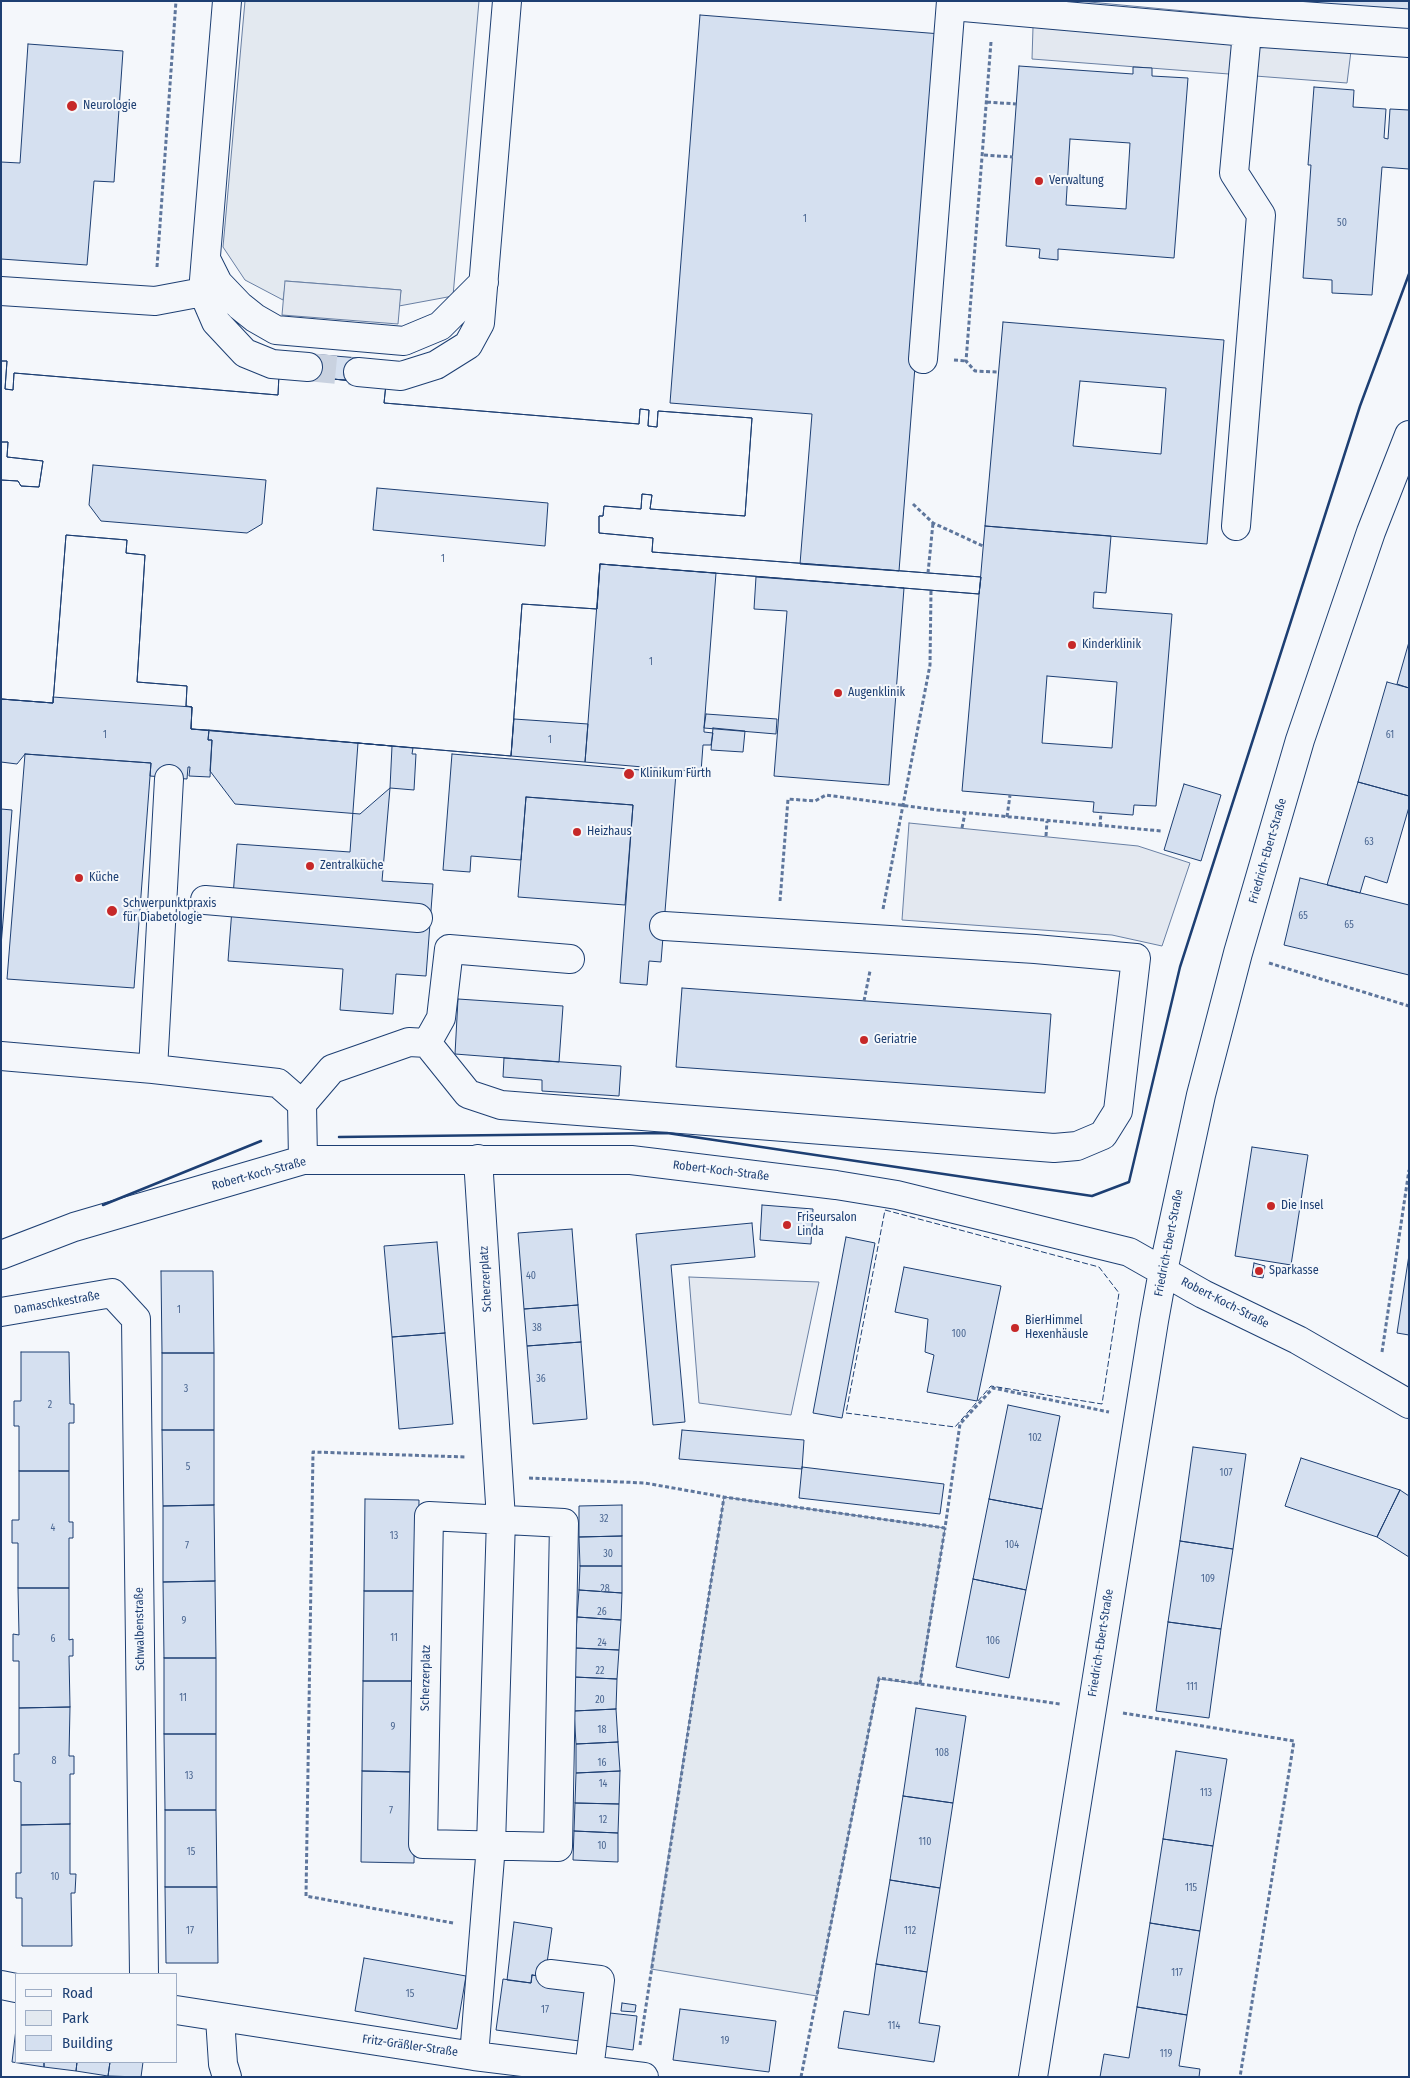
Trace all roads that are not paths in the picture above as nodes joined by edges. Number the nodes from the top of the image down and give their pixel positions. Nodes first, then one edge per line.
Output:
1 (227, 1) edge
2 (506, 1) edge
3 (951, 3) edge
4 (1247, 32) junction
5 (1409, 43) edge
6 (206, 259) junction
7 (484, 282) junction
8 (1, 291) edge
9 (203, 292) junction
10 (923, 359) dead end
11 (308, 367) tunnel mouth
12 (358, 372) tunnel mouth
13 (1409, 435) edge
14 (1236, 526) dead end
15 (169, 779) dead end
16 (205, 900) dead end
17 (418, 918) dead end
18 (664, 926) dead end
19 (570, 959) dead end
20 (427, 1043) junction
21 (1, 1056) edge
22 (153, 1069) junction
23 (302, 1104) junction
24 (478, 1159) junction
25 (303, 1160) junction
26 (1, 1255) edge
27 (1163, 1271) junction
28 (112, 1293) joint
29 (1, 1312) edge
30 (1409, 1404) edge
31 (501, 1519) junction
32 (491, 1845) junction
33 (144, 1973) edge
34 (550, 1974) dead end
35 (1, 1985) edge
36 (15, 1988) edge
37 (178, 2010) edge
38 (220, 2018) junction
39 (474, 2056) junction
40 (589, 2070) junction
41 (640, 2076) edge
42 (227, 2077) edge
43 (1033, 2077) edge

1 - 6 street
2 - 7 street
3 - 4 street
3 - 10 street
4 - 5 street
4 - 14 street
6 - 7 street
6 - 9 street
7 - 12 street
8 - 9 street
9 - 11 street
13 - 27 street, Friedrich-Ebert-Straße
15 - 22 street
16 - 17 street
18 - 20 street
19 - 20 street
20 - 23 street
21 - 22 street
22 - 23 street
23 - 25 street
24 - 25 street, Robert-Koch-Straße
24 - 27 street, Robert-Koch-Straße
24 - 31 street, Scherzerplatz
25 - 26 street, Robert-Koch-Straße
27 - 30 street, Robert-Koch-Straße
27 - 43 street, Friedrich-Ebert-Straße
28 - 29 street, Damaschkestraße
28 - 33 street, Schwalbenstraße
31 - 32 street, Scherzerplatz
31 - 32 street, Scherzerplatz
31 - 32 street, Scherzerplatz
32 - 39 street, Scherzerplatz
34 - 40 street
35 - 36 street
37 - 38 street, Fritz-Gräßler-Straße
38 - 39 street, Fritz-Gräßler-Straße
38 - 42 street
39 - 40 street, Fritz-Gräßler-Straße
40 - 41 street, Fritz-Gräßler-Straße

